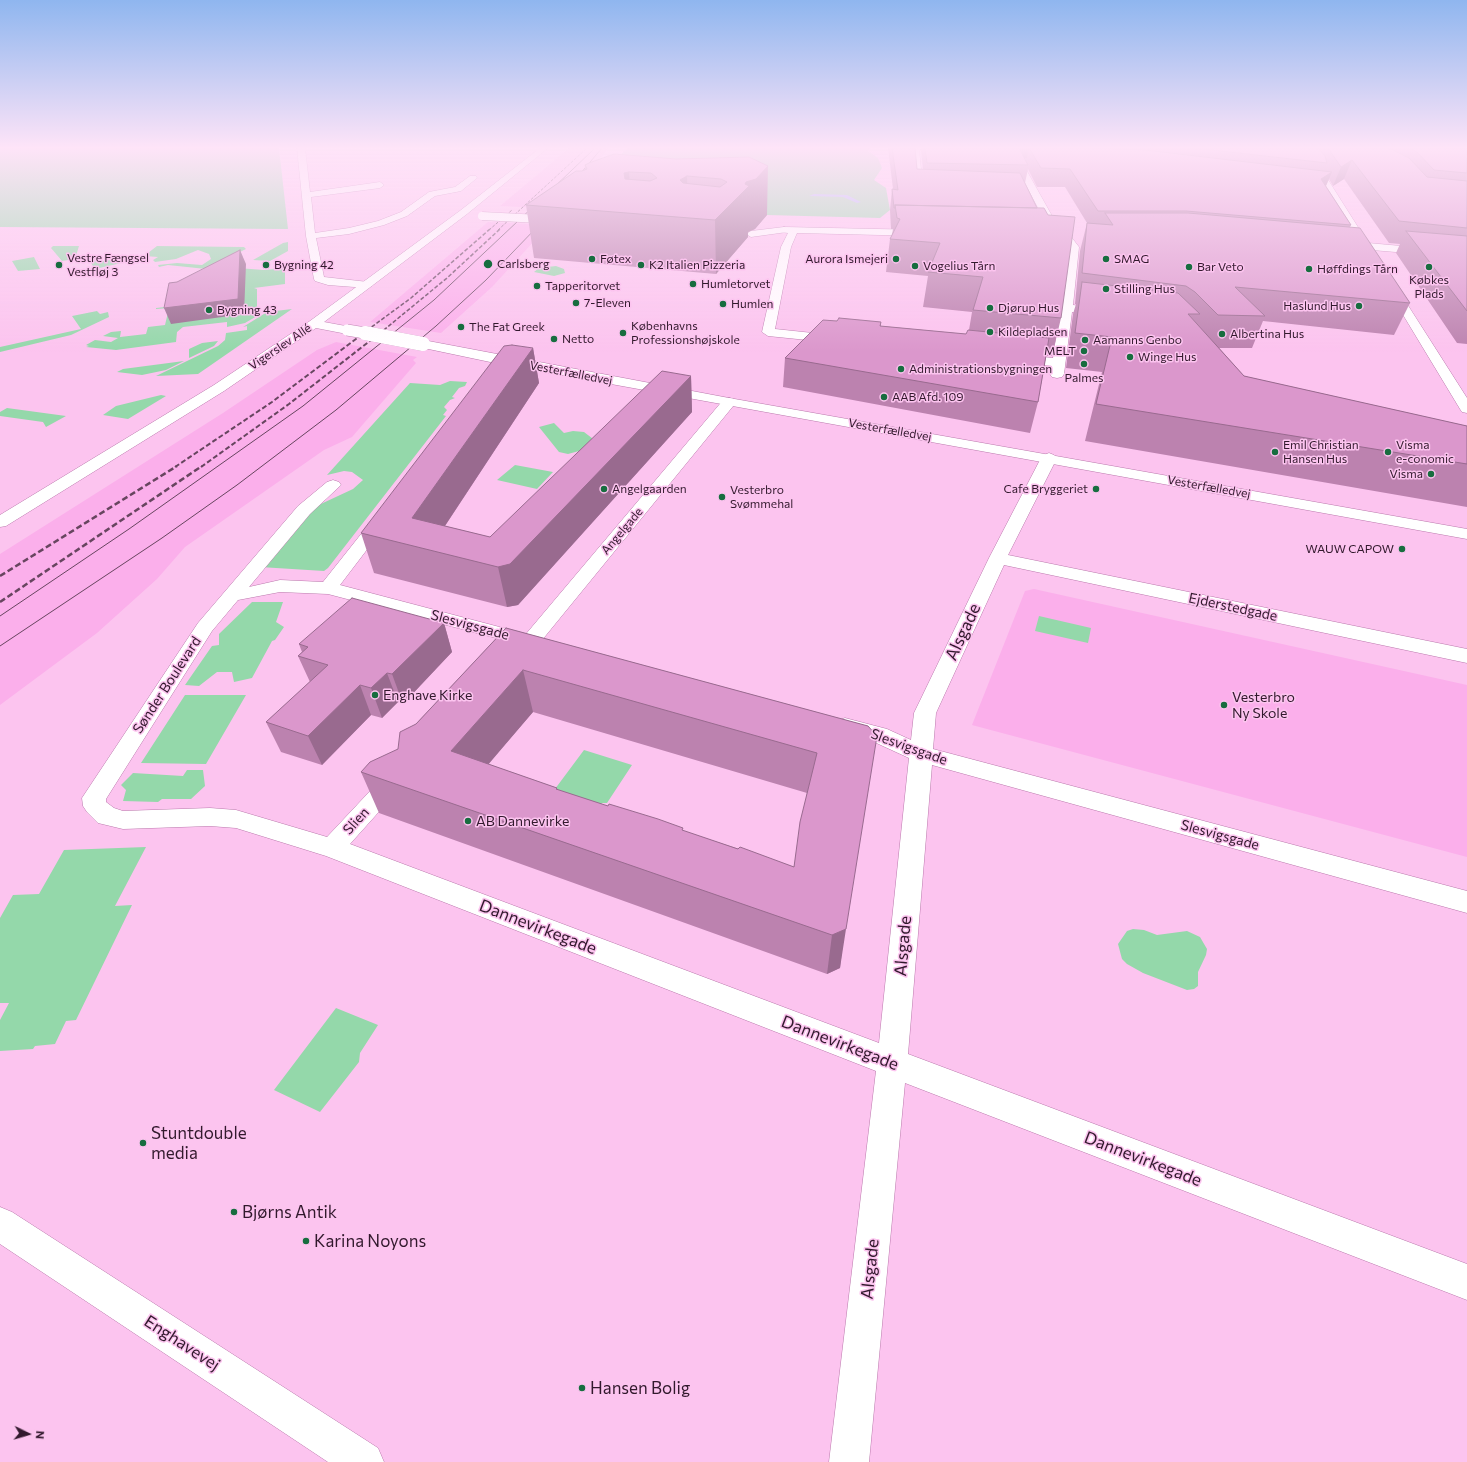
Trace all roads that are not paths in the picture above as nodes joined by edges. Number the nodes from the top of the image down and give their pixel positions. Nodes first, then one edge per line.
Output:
1 (309, 216) edge
2 (400, 216) edge
3 (458, 216) edge
4 (530, 216) edge
5 (1046, 216) edge
6 (1344, 216) edge
7 (565, 218) edge
8 (789, 230) junction
9 (753, 231) edge
10 (931, 233) edge
11 (311, 236) junction
12 (1066, 236) junction
13 (1079, 236) dead end
14 (1051, 237) edge
15 (1355, 251) edge
16 (1370, 254) junction
17 (1467, 255) edge
18 (1383, 274) edge
19 (368, 285) junction
20 (1067, 308) junction
21 (1118, 314) edge
22 (314, 324) junction
23 (847, 340) edge
24 (1004, 357) edge
25 (495, 359) junction
26 (492, 374) edge
27 (1453, 386) junction
28 (1467, 387) edge
29 (729, 402) junction
30 (1467, 409) edge
31 (1049, 458) junction
32 (333, 485) dead end
33 (391, 508) edge
34 (0, 522) edge
35 (1467, 534) edge
36 (998, 558) junction
37 (328, 588) junction
38 (232, 596) junction
39 (531, 641) junction
40 (554, 647) edge
41 (1467, 656) edge
42 (504, 661) edge
43 (824, 720) edge
44 (920, 754) junction
45 (407, 765) edge
46 (210, 817) joint
47 (332, 848) junction
48 (1467, 902) edge
49 (892, 1063) junction
50 (0, 1224) edge
51 (1467, 1282) edge
52 (364, 1462) edge
53 (849, 1462) edge

1 - 11 street
2 - 11 street
3 - 19 street, Vigerslev Allé
4 - 7 street, bridge
5 - 12 street
6 - 16 street
8 - 9 street
8 - 10 street
8 - 23 street
11 - 19 street
12 - 13 street
12 - 14 street
12 - 20 street
15 - 16 street
16 - 17 street
18 - 27 street
19 - 22 street, Vigerslev Allé
20 - 21 street
20 - 24 street
22 - 25 street, Vesterfælledvej, bridge
22 - 34 street, Vigerslev Allé
25 - 26 street
25 - 29 street, Vesterfælledvej
27 - 28 street
27 - 30 street
29 - 31 street, Vesterfælledvej
29 - 39 street, Angelgade
31 - 35 street, Vesterfælledvej
31 - 36 street, Alsgade
32 - 38 street, Sønder Boulevard
33 - 37 street
36 - 41 street, Ejderstedgade
36 - 44 street, Alsgade
37 - 38 street, Slesvigsgade
37 - 39 street, Slesvigsgade
38 - 46 street, Sønder Boulevard
39 - 40 street, Slesvigsgade
39 - 42 street
43 - 44 street, Slesvigsgade
44 - 48 street, Slesvigsgade
44 - 49 street, Alsgade
45 - 47 street, Slien
46 - 47 street, Dannevirkegade
47 - 49 street, Dannevirkegade
49 - 51 street, Dannevirkegade
49 - 53 street, Alsgade
50 - 52 street, Enghavevej

